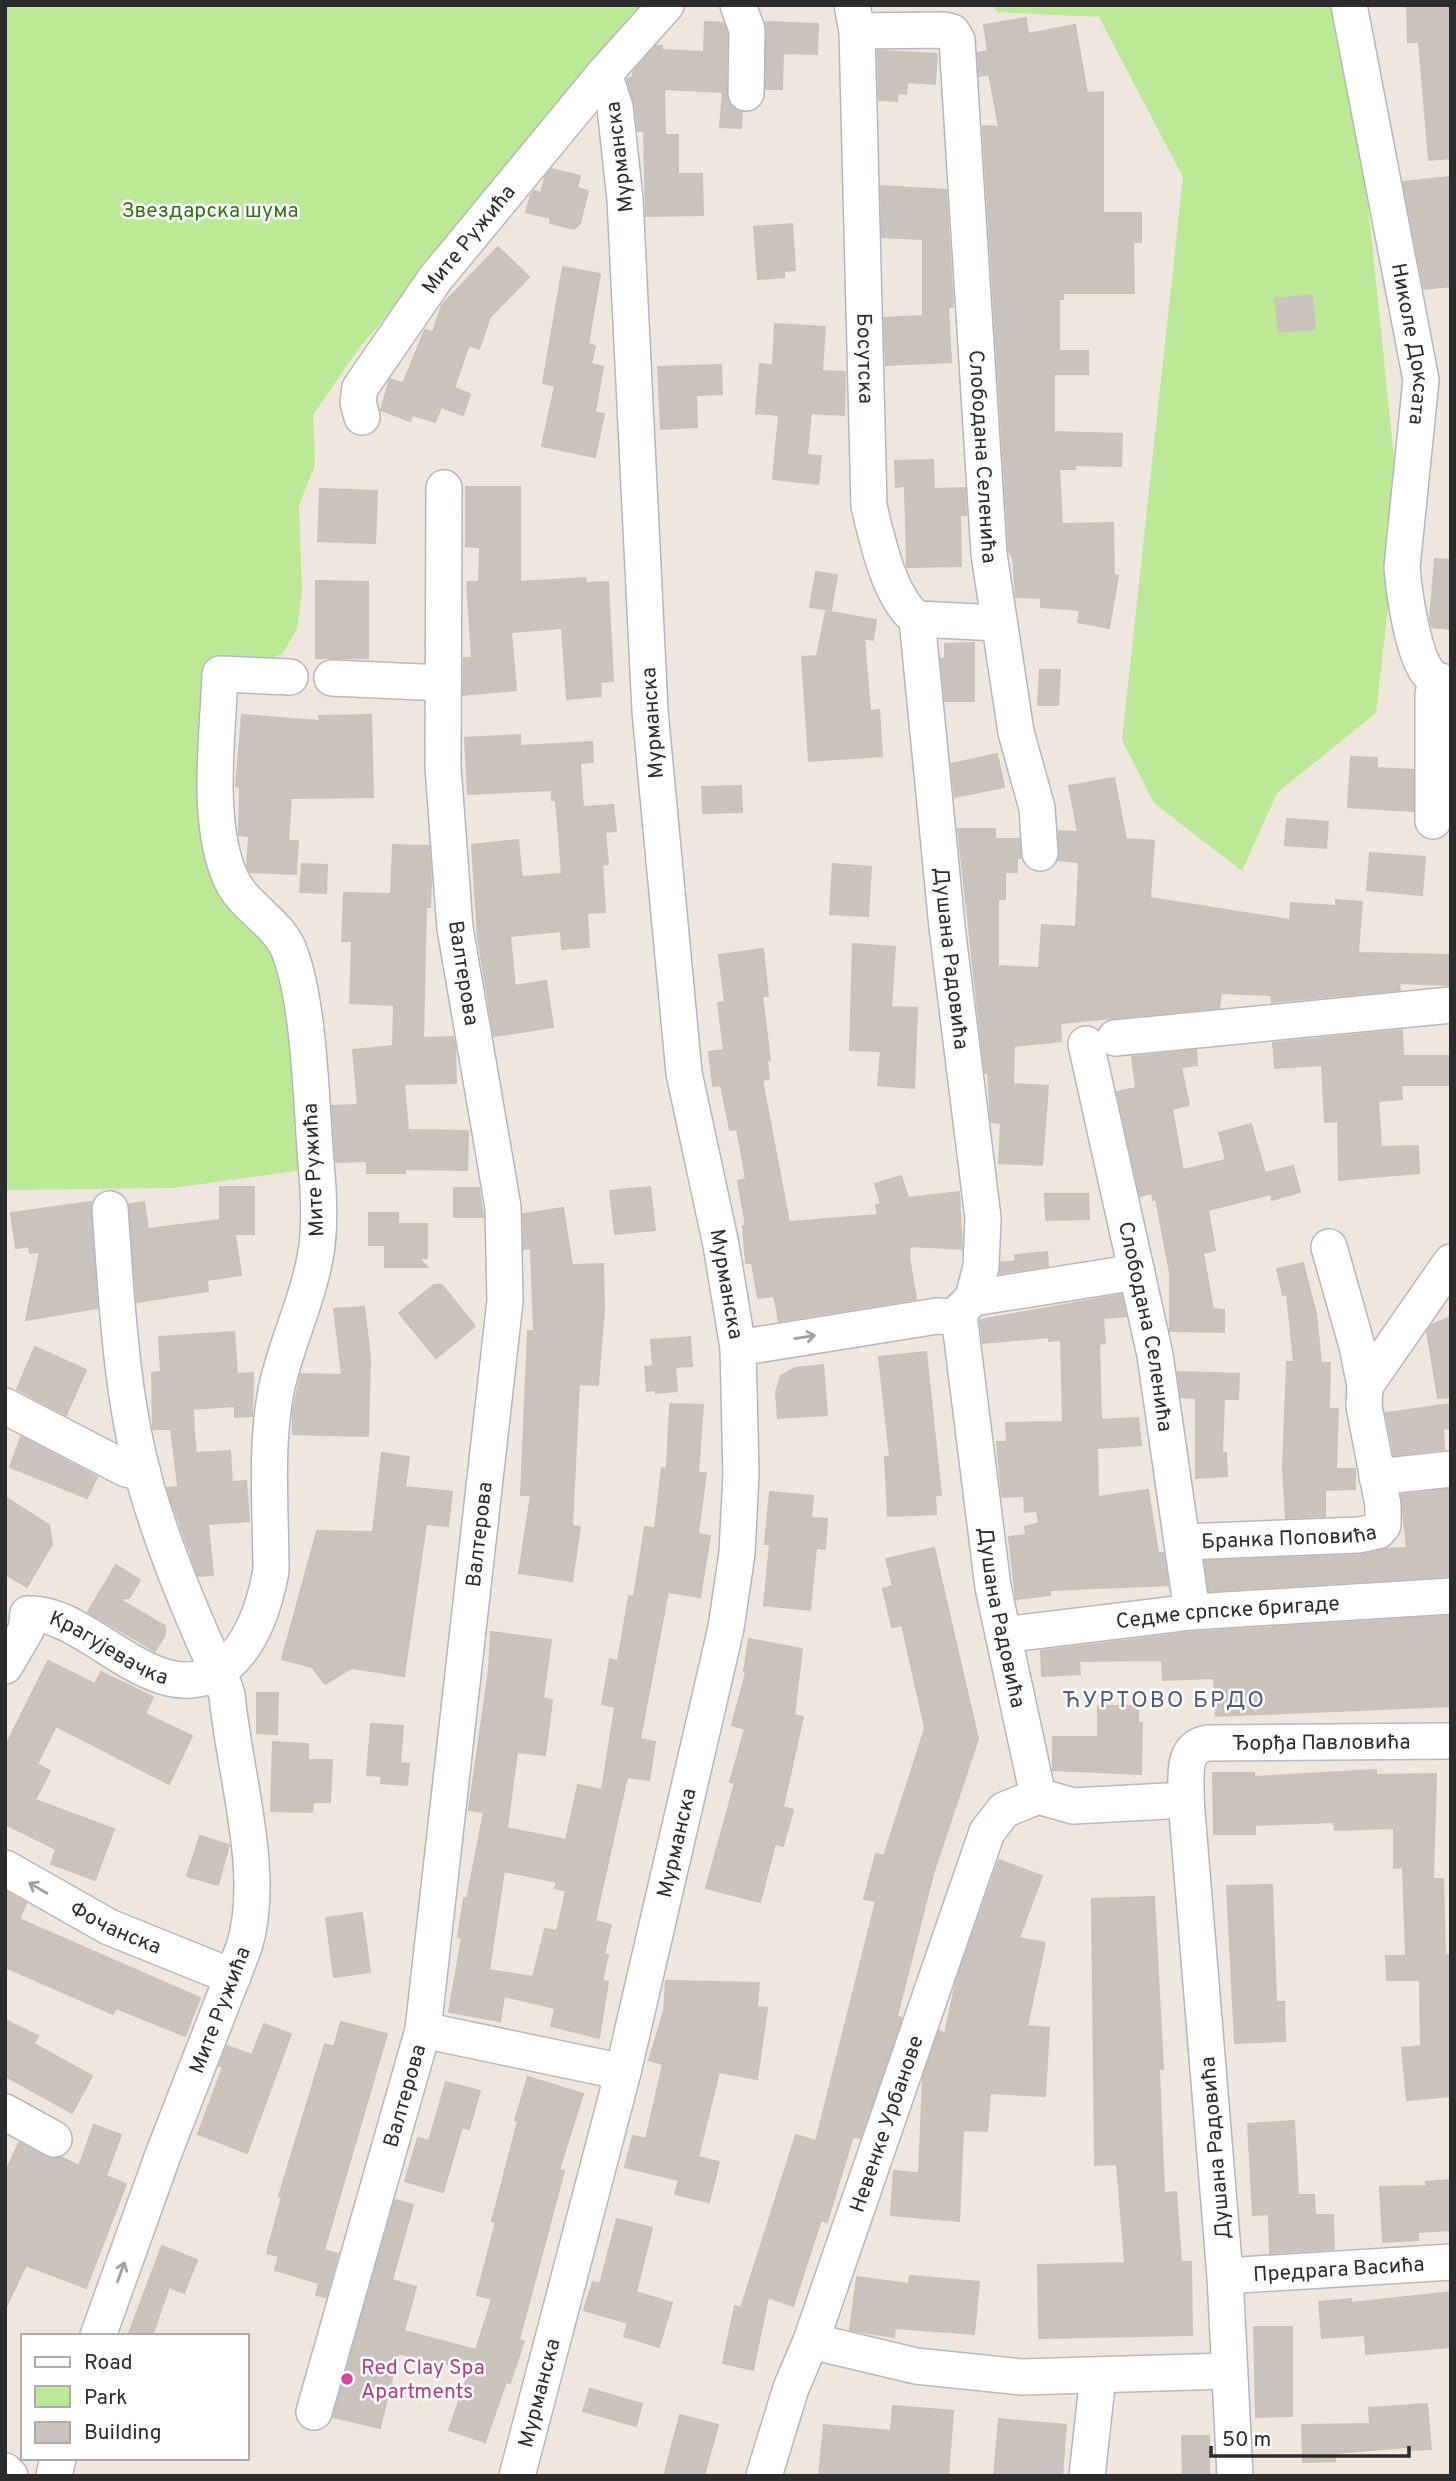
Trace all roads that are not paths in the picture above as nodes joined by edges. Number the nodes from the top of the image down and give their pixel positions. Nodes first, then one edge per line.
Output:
1 (666, 5) edge
2 (738, 5) edge
3 (1349, 5) edge
4 (854, 18) edge
5 (604, 74) junction
6 (746, 93) dead end
7 (362, 417) dead end
8 (443, 488) dead end
9 (917, 619) junction
10 (999, 622) junction
11 (290, 677) dead end
12 (332, 678) dead end
13 (443, 682) junction
14 (1444, 682) edge
15 (1433, 821) dead end
16 (1040, 853) dead end
17 (1451, 1005) edge
18 (110, 1209) dead end
19 (1329, 1247) dead end
20 (1451, 1262) edge
21 (1137, 1272) junction
22 (964, 1307) junction
23 (738, 1348) junction
24 (1365, 1386) junction
25 (5, 1406) edge
26 (1451, 1469) edge
27 (143, 1473) junction
28 (1377, 1477) junction
29 (1184, 1542) junction
30 (1451, 1596) edge
31 (17, 1605) edge
32 (1192, 1612) junction
33 (1003, 1634) junction
34 (5, 1666) edge
35 (220, 1670) junction
36 (1451, 1741) edge
37 (1194, 1748) joint
38 (1038, 1797) junction
39 (1186, 1800) junction
40 (5, 1868) edge
41 (233, 1977) junction
42 (423, 2030) junction
43 (623, 2071) junction
44 (5, 2112) edge
45 (54, 2139) dead end
46 (1451, 2262) edge
47 (1225, 2276) junction
48 (99, 2334) edge
49 (811, 2341) junction
50 (1229, 2371) junction
51 (1098, 2376) junction
52 (314, 2412) dead end
53 (5, 2471) edge
54 (10, 2476) edge
55 (517, 2476) edge
56 (764, 2476) edge
57 (1087, 2476) edge
58 (1235, 2476) edge

1 - 5 street
2 - 6 street
3 - 14 street, Николе Доксата
4 - 9 street, Босутска
4 - 10 street, Слободана Селенића
5 - 7 street, Мите Ружића
5 - 23 street, Мурманска
8 - 13 street, Валтерова
9 - 10 street
9 - 22 street, Душана Радовића
10 - 16 street, Слободана Селенића
11 - 35 street, Мите Ружића
12 - 13 street
13 - 42 street, Валтерова
14 - 15 street, Николе Доксата
17 - 21 street, Слободана Селенића
18 - 27 street, Мите Ружића
19 - 24 street, Бранка Поповића
20 - 24 street
21 - 22 street
21 - 29 street, Слободана Селенића
23 -> 22 street
22 - 33 street, Душана Радовића
23 - 43 street, Мурманска
24 - 28 street, Бранка Поповића
25 - 27 street
26 - 28 street
27 - 35 street, Мите Ружића
28 - 29 street, Бранка Поповића
29 - 32 street, Слободана Селенића
30 - 32 street, Седме српске бригаде
31 - 34 street
31 - 35 street, Крагујевачка
32 - 33 street, Седме српске бригаде
33 - 38 street, Душана Радовића
35 - 41 street, Мите Ружића
36 - 37 street, Ђорђа Павловића
37 - 39 street, Душана Радовића
38 - 39 street
38 - 49 street, Невенке Урбанове
39 - 47 street, Душана Радовића
41 -> 40 street, Фочанска
48 -> 41 street, Мите Ружића
42 - 43 street
42 - 52 street, Валтерова
43 - 55 street, Мурманска
44 - 45 street
46 - 47 street, Предрага Васића
47 - 50 street, Душана Радовића
49 - 51 street
49 - 56 street, Невенке Урбанове
50 - 51 street
50 - 58 street, Душана Радовића
51 - 57 street
53 - 54 street

